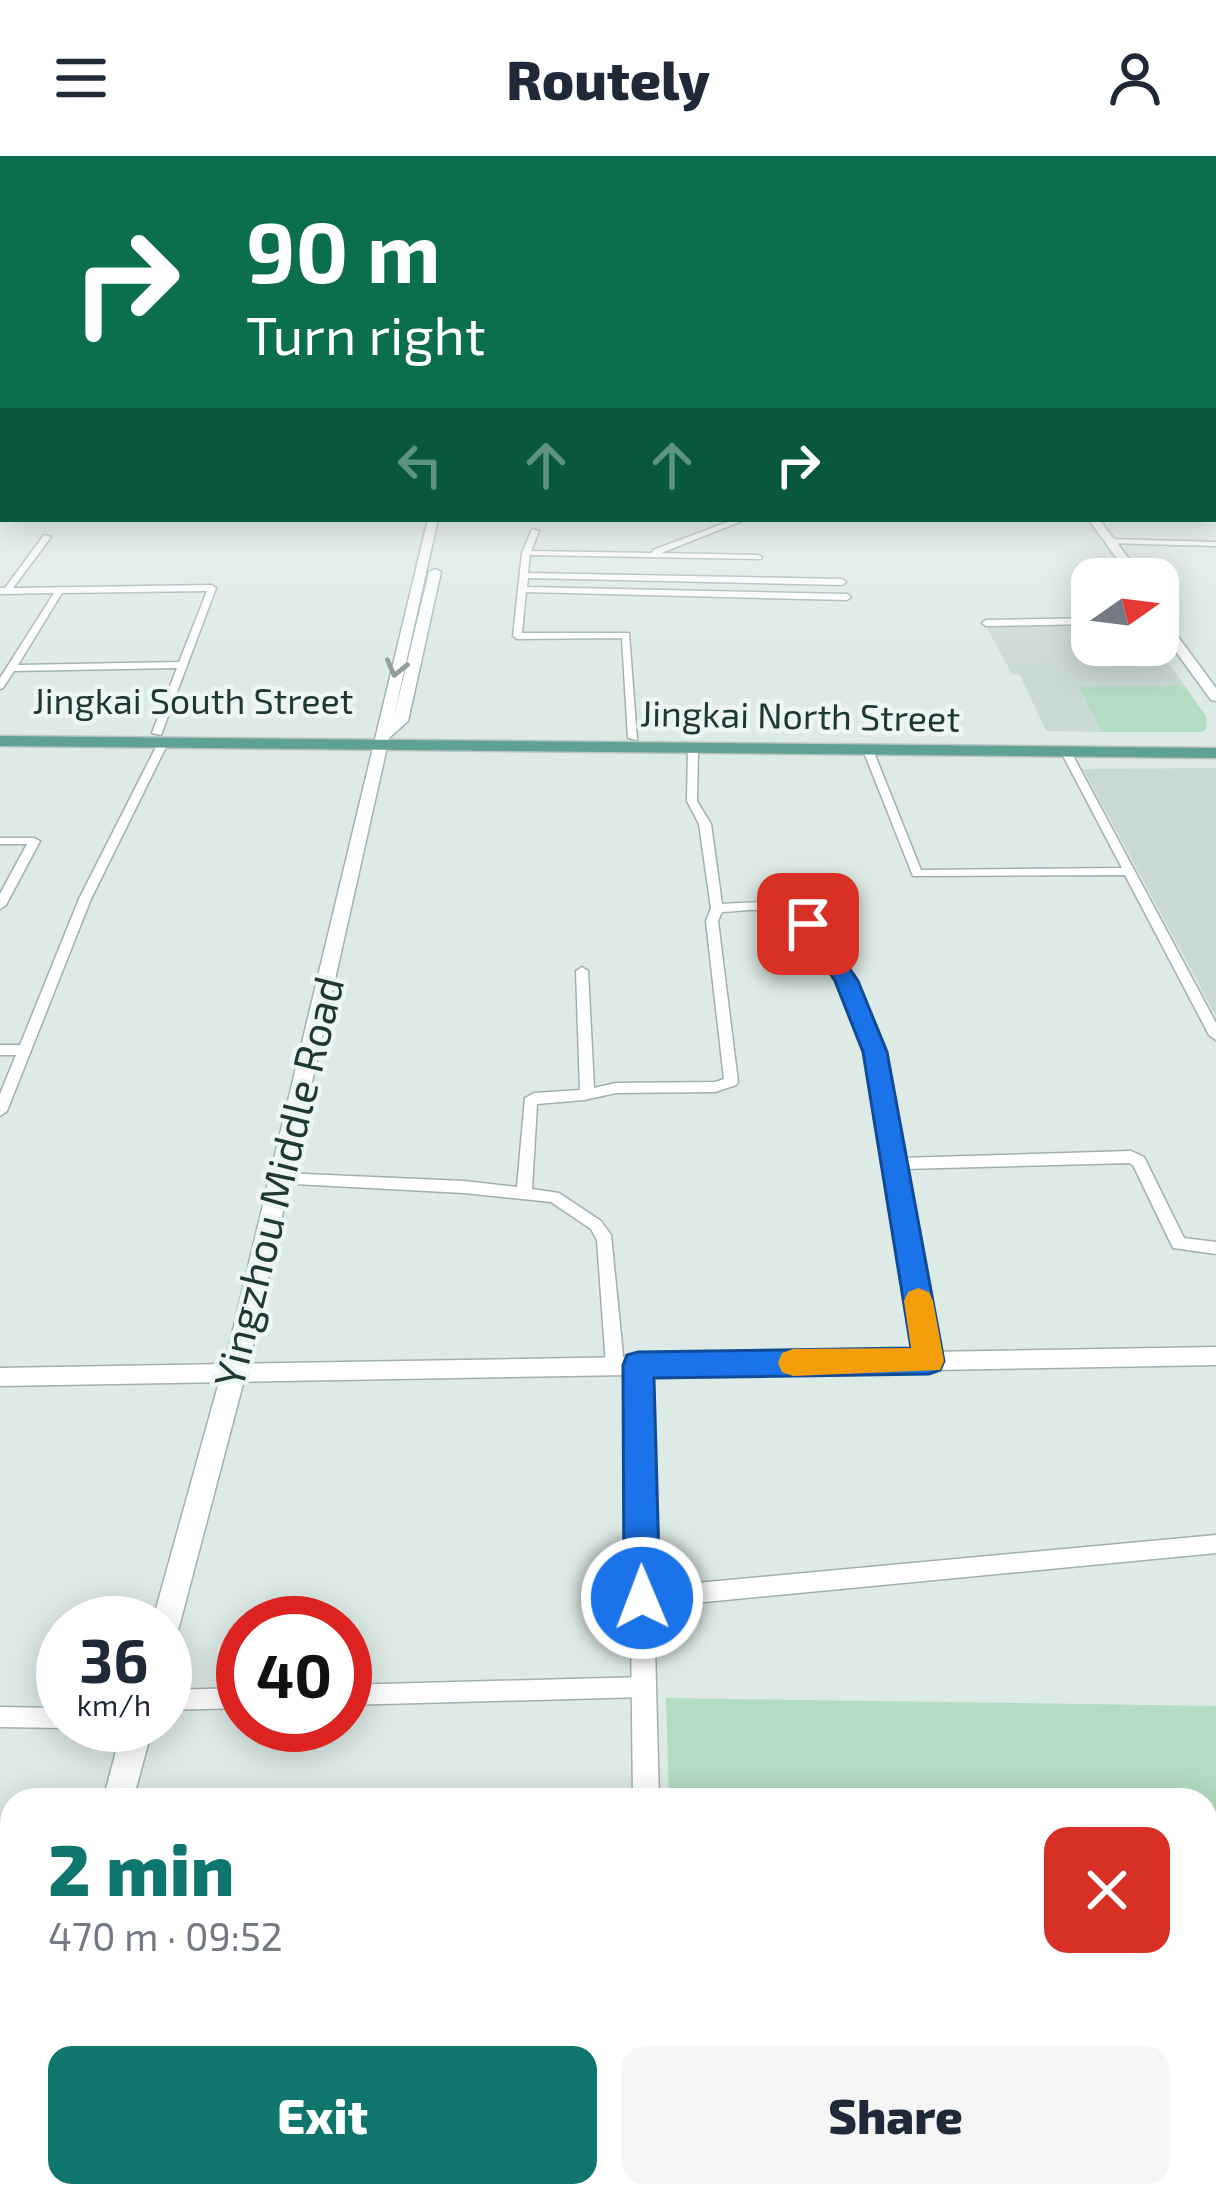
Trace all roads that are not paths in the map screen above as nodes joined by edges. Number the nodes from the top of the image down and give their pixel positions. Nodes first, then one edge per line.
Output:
1 (432, 522) edge
2 (446, 522) edge
3 (735, 522) edge
4 (1091, 522) edge
5 (1092, 522) edge
6 (535, 530) dead end
7 (47, 537) dead end
8 (1109, 541) junction
9 (1216, 544) edge
10 (526, 553) junction
11 (647, 555) junction
12 (758, 557) dead end
13 (1115, 558) edge
14 (1122, 558) edge
15 (524, 575) junction
16 (842, 582) dead end
17 (522, 589) junction
18 (4, 591) edge
19 (59, 591) junction
20 (847, 597) dead end
21 (1071, 621) edge
22 (986, 623) dead end
23 (1179, 632) edge
24 (1179, 647) edge
25 (183, 665) junction
26 (11, 668) junction
27 (1216, 680) edge
28 (0, 686) edge
29 (1216, 697) edge
30 (0, 737) edge
31 (161, 737) junction
32 (633, 738) junction
33 (385, 740) junction
34 (694, 748) junction
35 (1216, 748) edge
36 (868, 750) junction
37 (1066, 752) junction
38 (0, 841) edge
39 (1129, 871) junction
40 (0, 905) edge
41 (717, 908) junction
42 (583, 971) dead end
43 (1216, 1035) edge
44 (0, 1050) edge
45 (23, 1050) junction
46 (587, 1094) junction
47 (0, 1111) edge
48 (895, 1164) junction
49 (281, 1179) junction
50 (524, 1193) junction
51 (1216, 1248) edge
52 (1216, 1356) edge
53 (929, 1361) junction
54 (627, 1365) junction
55 (235, 1371) junction
56 (0, 1376) edge
57 (1216, 1544) edge
58 (173, 1596) edge
59 (642, 1598) junction
60 (644, 1688) junction
61 (372, 1694) edge
62 (0, 1717) edge
63 (36, 1718) edge
64 (131, 1752) edge
65 (121, 1788) edge
66 (646, 1788) edge

1 -> 33 main road
2 - 33 main road
3 - 11 street
4 - 13 main road
5 - 8 main road
6 - 10 street
7 - 18 street
8 - 9 street
8 - 14 main road
10 - 11 street
10 - 15 street
11 - 12 street
15 - 16 street
15 - 17 street
17 - 20 street
17 - 32 street
18 - 19 street
19 - 25 street
19 - 26 street
21 - 22 street
23 - 27 main road
24 - 29 main road
25 - 26 street
25 - 31 street
26 - 28 street
30 - 31 main road, Jingkai South Street
31 - 33 main road, Jingkai South Street
31 - 45 street
32 - 33 main road, Jingkai North Street
32 - 35 main road, Jingkai North Street
33 - 34 main road, Jingkai North Street
33 - 49 main road, Yingzhou Middle Road
34 - 36 main road, Jingkai North Street
34 - 41 street
35 - 37 main road, Jingkai North Street
36 - 37 main road, Jingkai North Street
36 - 39 street
37 - 39 street
38 - 40 street
39 - 43 street
41 - 46 street
41 - 48 street
42 - 46 street
44 - 45 street
45 - 47 street
46 - 50 street
48 - 51 street
48 - 53 street
49 - 50 street
49 - 55 main road, Yingzhou Middle Road
50 - 54 street
52 - 53 street
53 - 54 street
54 - 55 street
54 - 59 street
55 - 56 street
55 - 58 main road, Yingzhou Middle Road
57 - 59 street
59 - 60 street
60 - 61 street
60 - 66 street
62 - 63 street
64 - 65 main road

